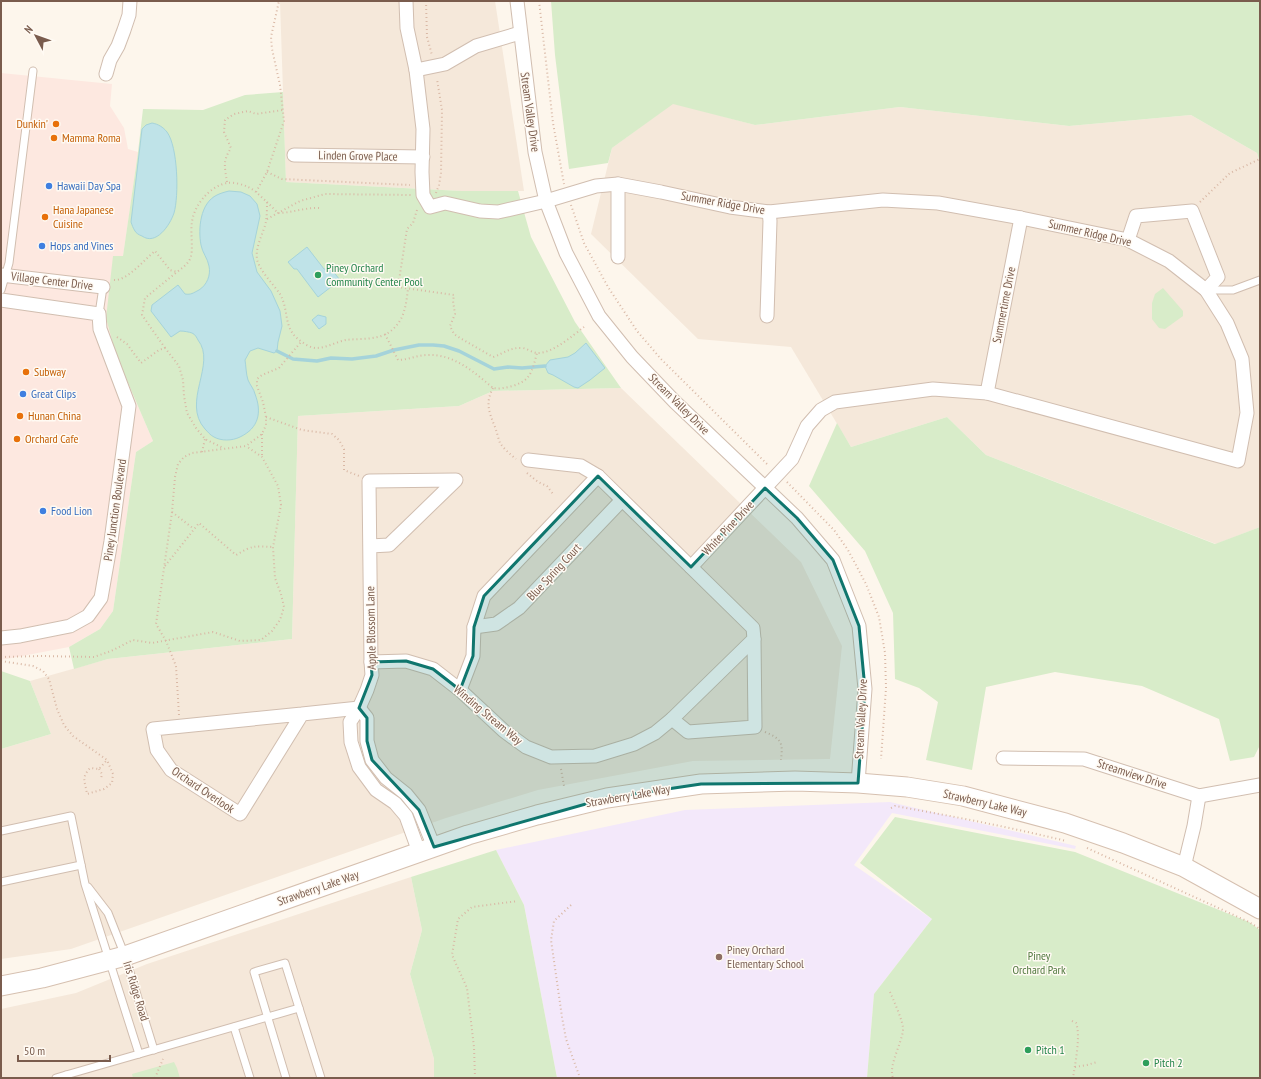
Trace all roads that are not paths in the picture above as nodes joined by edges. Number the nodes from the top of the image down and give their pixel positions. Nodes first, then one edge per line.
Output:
1 (130, 1) edge
2 (406, 1) edge
3 (516, 1) edge
4 (520, 33) junction
5 (416, 70) junction
6 (33, 71) dead end
7 (106, 74) dead end
8 (294, 155) dead end
9 (423, 157) junction
10 (618, 184) junction
11 (546, 200) junction
12 (769, 212) junction
13 (1021, 218) junction
14 (1128, 240) junction
15 (618, 257) dead end
16 (3, 275) edge
17 (1260, 280) edge
18 (107, 284) joint
19 (1, 290) edge
20 (1206, 290) junction
21 (1, 300) edge
22 (99, 314) junction
23 (767, 316) dead end
24 (987, 393) junction
25 (524, 464) road end
26 (598, 476) junction
27 (765, 488) junction
28 (622, 500) junction
29 (370, 546) junction
30 (691, 567) junction
31 (474, 627) junction
32 (1, 638) edge
33 (754, 639) junction
34 (371, 662) junction
35 (460, 690) junction
36 (359, 708) junction
37 (302, 714) junction
38 (672, 719) junction
39 (1003, 758) dead end
40 (858, 783) junction
41 (1260, 785) edge
42 (1199, 796) junction
43 (1, 831) edge
44 (426, 850) junction
45 (81, 865) junction
46 (1184, 867) junction
47 (1, 882) edge
48 (85, 884) junction
49 (1260, 908) edge
50 (117, 958) junction
51 (1, 986) edge
52 (299, 1008) junction
53 (267, 1018) junction
54 (234, 1027) junction
55 (154, 1050) junction
56 (139, 1054) junction
57 (67, 1076) edge
58 (56, 1078) edge
59 (250, 1078) edge
60 (286, 1078) edge
61 (320, 1078) edge

1 - 7 street
2 - 5 street
3 - 4 street, Stream Valley Drive
4 - 5 street
4 - 11 street, Stream Valley Drive
5 - 9 street
6 - 16 lane
8 - 9 street, Linden Grove Place
9 - 11 street
10 - 11 street, Summer Ridge Drive
10 - 12 street, Summer Ridge Drive
10 - 15 street
11 - 27 street, Stream Valley Drive
12 - 13 street, Summer Ridge Drive
12 - 23 street
13 - 14 street, Summer Ridge Drive
13 - 24 street, Summertime Drive
14 - 20 street, Summer Ridge Drive
14 - 20 street
16 - 18 street, Village Center Drive
16 - 19 lane
17 - 20 lane
18 - 22 lane
20 - 24 street, Summer Ridge Drive
21 - 22 street
22 - 32 street, Piney Junction Boulevard
24 - 27 street, Summer Ridge Drive
25 - 26 street
26 - 28 street
26 - 31 street
27 - 30 street, White Pine Drive
27 - 40 street, Stream Valley Drive
28 - 30 street
28 - 31 street, Blue Spring Court
29 - 29 street, Apple Blossom Lane
29 - 34 street, Apple Blossom Lane
30 - 33 street
31 - 35 street
33 - 38 street, Winding Stream Way
33 - 38 street
34 - 35 street, Winding Stream Way
34 - 36 street, Apple Blossom Lane
35 - 38 street, Winding Stream Way
36 - 37 street, Orchard Overlook
36 - 44 street
37 - 37 street, Orchard Overlook
39 - 42 street, Streamview Drive
40 - 44 street, Strawberry Lake Way
40 - 46 street, Strawberry Lake Way
41 - 42 street, Streamview Drive
42 - 46 street
43 - 45 lane
44 - 50 street, Strawberry Lake Way
45 - 47 lane
45 - 48 lane
46 - 49 street, Strawberry Lake Way
48 - 50 lane
48 - 50 lane
50 - 51 street, Strawberry Lake Way
50 - 55 lane, Iris Ridge Road
50 - 56 lane, Iris Ridge Road
52 - 53 lane
52 - 53 lane
52 - 61 lane
53 - 54 lane
53 - 60 lane
54 - 55 lane
54 - 59 lane
55 - 56 lane
56 - 57 lane
57 - 58 lane

